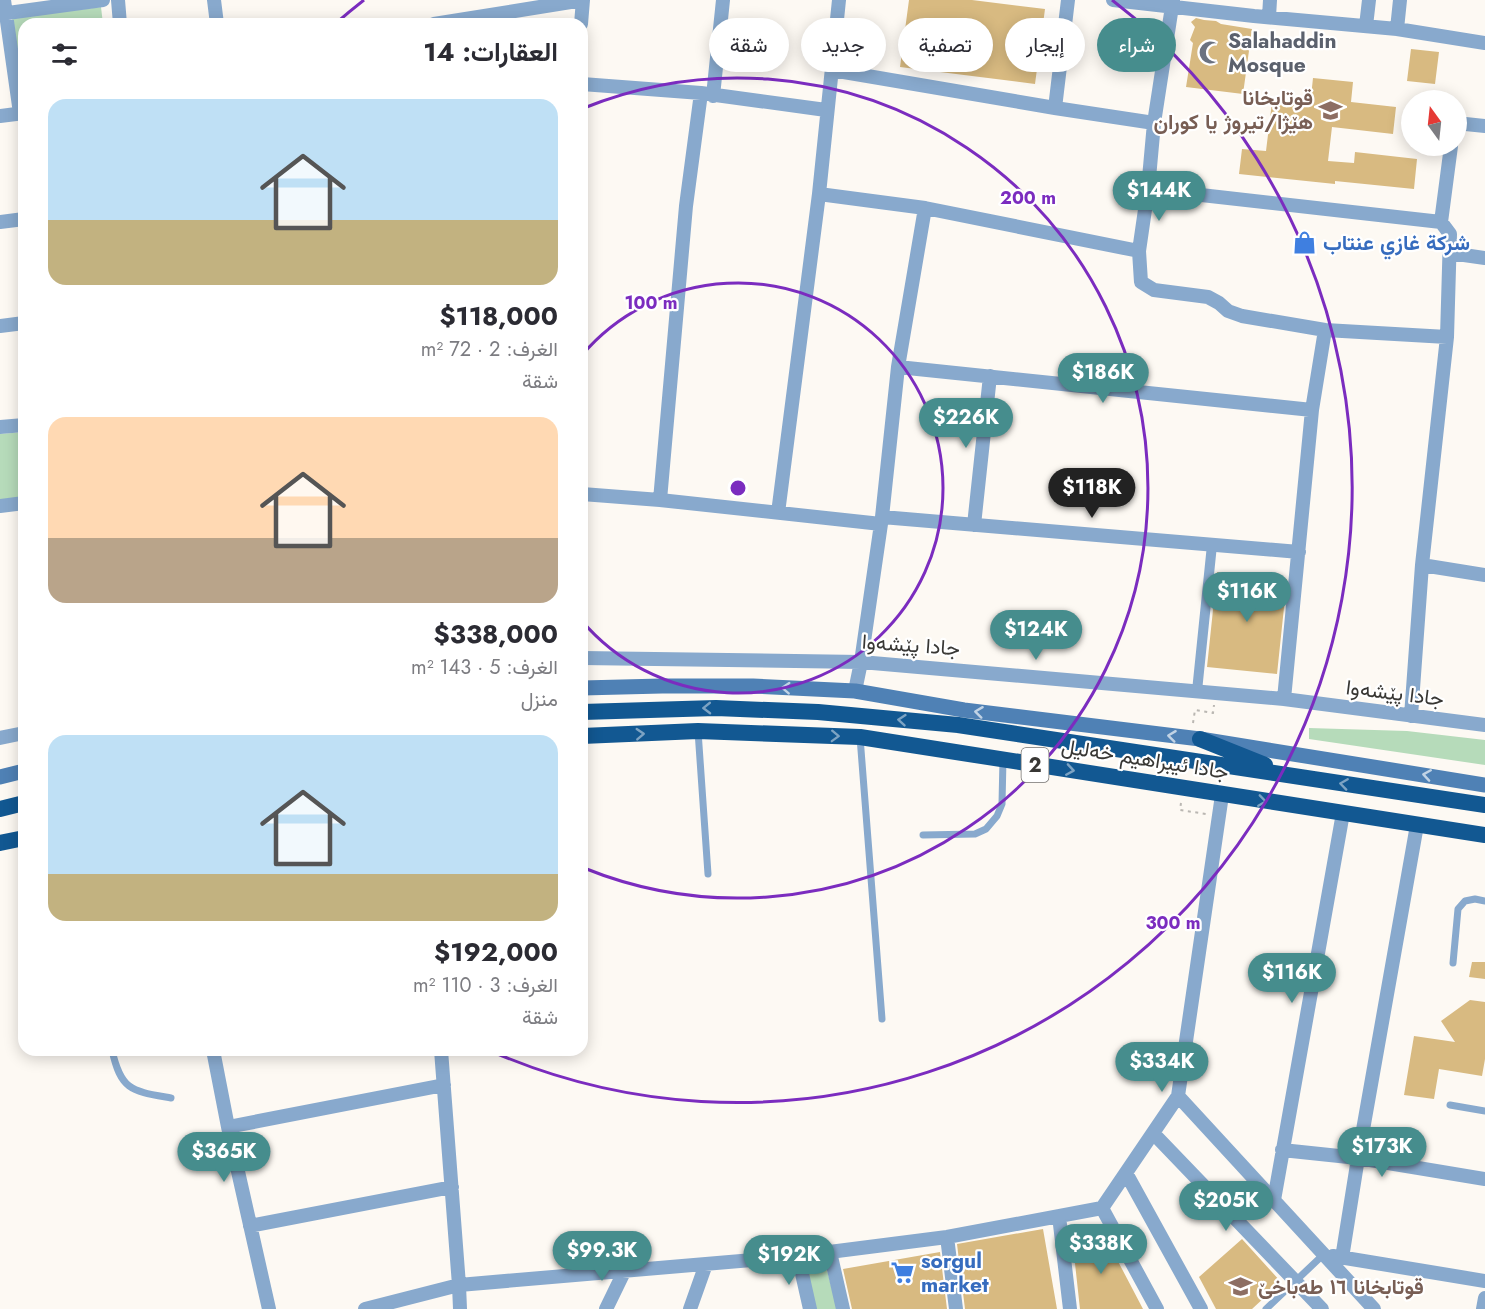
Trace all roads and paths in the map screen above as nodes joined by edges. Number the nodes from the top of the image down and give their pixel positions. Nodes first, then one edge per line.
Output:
1 (103, 0) edge
2 (118, 0) edge
3 (214, 0) edge
4 (584, 0) edge
5 (723, 0) edge
6 (839, 0) edge
7 (1068, 0) edge
8 (1113, 0) edge
9 (1269, 0) edge
10 (1369, 0) edge
11 (1400, 0) edge
12 (1172, 4) edge
13 (3, 9) edge
14 (1269, 17) junction
15 (120, 18) edge
16 (216, 18) edge
17 (472, 18) edge
18 (582, 18) edge
19 (837, 18) edge
20 (1366, 26) junction
21 (1398, 30) junction
22 (1485, 43) edge
23 (832, 72) edge
24 (844, 72) edge
25 (588, 84) edge
26 (18, 91) edge
27 (707, 94) junction
28 (1054, 108) junction
29 (826, 110) junction
30 (18, 114) edge
31 (0, 116) edge
32 (1154, 123) junction
33 (1467, 124) edge
34 (1485, 126) edge
35 (1450, 156) edge
36 (1148, 189) junction
37 (819, 194) junction
38 (926, 208) junction
39 (18, 220) edge
40 (0, 222) edge
41 (1441, 222) junction
42 (1139, 251) junction
43 (1450, 253) junction
44 (1485, 258) edge
45 (18, 324) edge
46 (0, 326) edge
47 (1325, 330) junction
48 (1447, 338) junction
49 (898, 367) junction
50 (990, 376) junction
51 (1312, 410) junction
52 (18, 426) edge
53 (0, 428) edge
54 (588, 494) edge
55 (660, 500) junction
56 (18, 504) edge
57 (0, 506) edge
58 (778, 513) junction
59 (882, 520) junction
60 (974, 525) junction
61 (1212, 545) junction
62 (1299, 552) junction
63 (1422, 565) junction
64 (1485, 574) edge
65 (588, 658) edge
66 (861, 662) junction
67 (588, 688) edge
68 (855, 691) junction
69 (1197, 692) junction
70 (1284, 699) junction
71 (1196, 710) dead end
72 (588, 712) edge
73 (1213, 713) dead end
74 (1411, 716) junction
75 (1485, 725) edge
76 (698, 731) junction
77 (18, 734) edge
78 (588, 736) edge
79 (860, 737) junction
80 (0, 738) edge
81 (1200, 739) junction
82 (1004, 759) junction
83 (18, 772) edge
84 (0, 777) edge
85 (1306, 778) junction
86 (1485, 785) edge
87 (1222, 795) junction
88 (18, 805) edge
89 (1485, 805) edge
90 (0, 810) edge
91 (1180, 810) dead end
92 (1196, 813) dead end
93 (1343, 813) junction
94 (1417, 825) junction
95 (923, 835) dead end
96 (1485, 835) edge
97 (18, 839) edge
98 (0, 843) edge
99 (708, 874) dead end
100 (1485, 901) edge
101 (1453, 963) dead end
102 (882, 1019) dead end
103 (114, 1056) edge
104 (214, 1056) edge
105 (442, 1056) edge
106 (444, 1085) junction
107 (1178, 1096) junction
108 (171, 1098) dead end
109 (1450, 1105) dead end
110 (1485, 1111) edge
111 (228, 1127) junction
112 (1153, 1133) junction
113 (1282, 1150) junction
114 (1358, 1158) junction
115 (1126, 1173) junction
116 (1485, 1179) edge
117 (452, 1187) junction
118 (1274, 1200) junction
119 (1102, 1208) junction
120 (1059, 1216) junction
121 (250, 1226) junction
122 (947, 1238) junction
123 (830, 1252) junction
124 (1324, 1254) junction
125 (798, 1256) junction
126 (1342, 1258) junction
127 (706, 1264) junction
128 (626, 1270) junction
129 (1295, 1281) junction
130 (1485, 1281) edge
131 (459, 1285) junction
132 (1485, 1298) edge
133 (269, 1309) edge
134 (365, 1309) edge
135 (460, 1309) edge
136 (606, 1309) edge
137 (690, 1309) edge
138 (810, 1309) edge
139 (843, 1309) edge
140 (956, 1309) edge
141 (1070, 1309) edge
142 (1157, 1309) edge
143 (1201, 1309) edge
144 (1266, 1309) edge
145 (1322, 1309) edge
146 (1374, 1309) edge
147 (1483, 1309) edge

1 - 13 street
2 - 15 street
3 - 16 street
4 - 17 street
4 - 18 street
5 - 27 street
6 - 19 street
7 - 28 street
8 - 12 street
9 - 14 street
10 - 20 street
11 - 21 street
12 - 14 street
12 - 32 street
13 - 26 street
14 - 20 street
20 - 21 street
21 - 22 street
23 - 29 street
24 - 28 street
25 - 27 street
27 - 29 street
27 - 55 street
28 - 32 street
29 - 37 street
30 - 31 street
32 - 36 street
33 - 34 street
35 - 41 street
36 - 41 street
36 - 42 street
37 - 38 street
37 - 58 street
38 - 42 street
38 - 49 street
39 - 40 street
41 - 43 street
42 - 47 street
43 - 44 street
43 - 48 street
45 - 46 street
47 - 48 street
47 - 51 street
48 - 63 street
49 - 50 street
49 - 59 street
50 - 51 street
50 - 60 street
51 - 62 street
52 - 53 street
54 - 55 street
55 - 58 street
56 - 57 street
58 - 59 street
59 - 60 street
59 - 66 street
60 - 61 street
61 - 62 street
61 - 69 street
62 - 70 street
63 - 64 street
63 - 74 street
65 - 66 street, جادا پێشەوا
66 - 68 street
66 - 69 street, جادا پێشەوا
68 -> 67 main road, جادا ئیبراهیم خەلیل
81 -> 68 main road, جادا ئیبراهیم خەلیل
69 - 70 street, جادا پێشەوا
70 - 74 street, جادا پێشەوا
71 - 73 path
85 -> 72 highway, جادا ئیبراهیم خەلیل / 2
74 - 75 street, جادا پێشەوا
78 -> 76 highway, جادا ئیبراهیم خەلیل / 2
76 -> 79 highway, جادا ئیبراهیم خەلیل / 2
76 - 99 lane
77 - 80 street
79 - 82 highway, جادا ئیبراهیم خەلیل / 2
79 - 102 lane
81 - 85 highway
86 -> 81 main road, جادا ئیبراهیم خەلیل
82 -> 87 highway, جادا ئیبراهیم خەلیل / 2
82 - 95 lane
83 - 84 main road
89 -> 85 highway, جادا ئیبراهیم خەلیل / 2
87 -> 93 highway, جادا ئیبراهیم خەلیل / 2
87 - 107 street
88 - 90 highway
91 - 92 path
93 - 94 highway, جادا ئیبراهیم خەلیل / 2
93 - 113 street
94 - 96 highway, جادا ئیبراهیم خەلیل / 2
94 - 114 street
97 - 98 highway
100 - 101 lane
103 - 108 lane
104 - 111 street
105 - 106 street
106 - 111 street
106 - 117 street
107 - 112 street
107 - 118 street
109 - 110 lane
111 - 121 street
112 - 115 street
112 - 129 street
113 - 114 street
113 - 118 street
114 - 116 street
114 - 126 street
115 - 119 street
115 - 143 street
117 - 121 street
117 - 131 street
118 - 124 street
119 - 120 street
119 - 142 street
120 - 122 street
120 - 141 street
121 - 133 street
122 - 123 street
122 - 140 street
123 - 125 street
123 - 139 street
124 - 126 street
124 - 129 lane
124 - 146 street
125 - 127 street
125 - 138 street
126 - 130 street
127 - 128 street
127 - 137 street
128 - 131 street
128 - 136 street
129 - 144 lane
129 - 145 street
131 - 134 street
131 - 135 street
132 - 147 street

